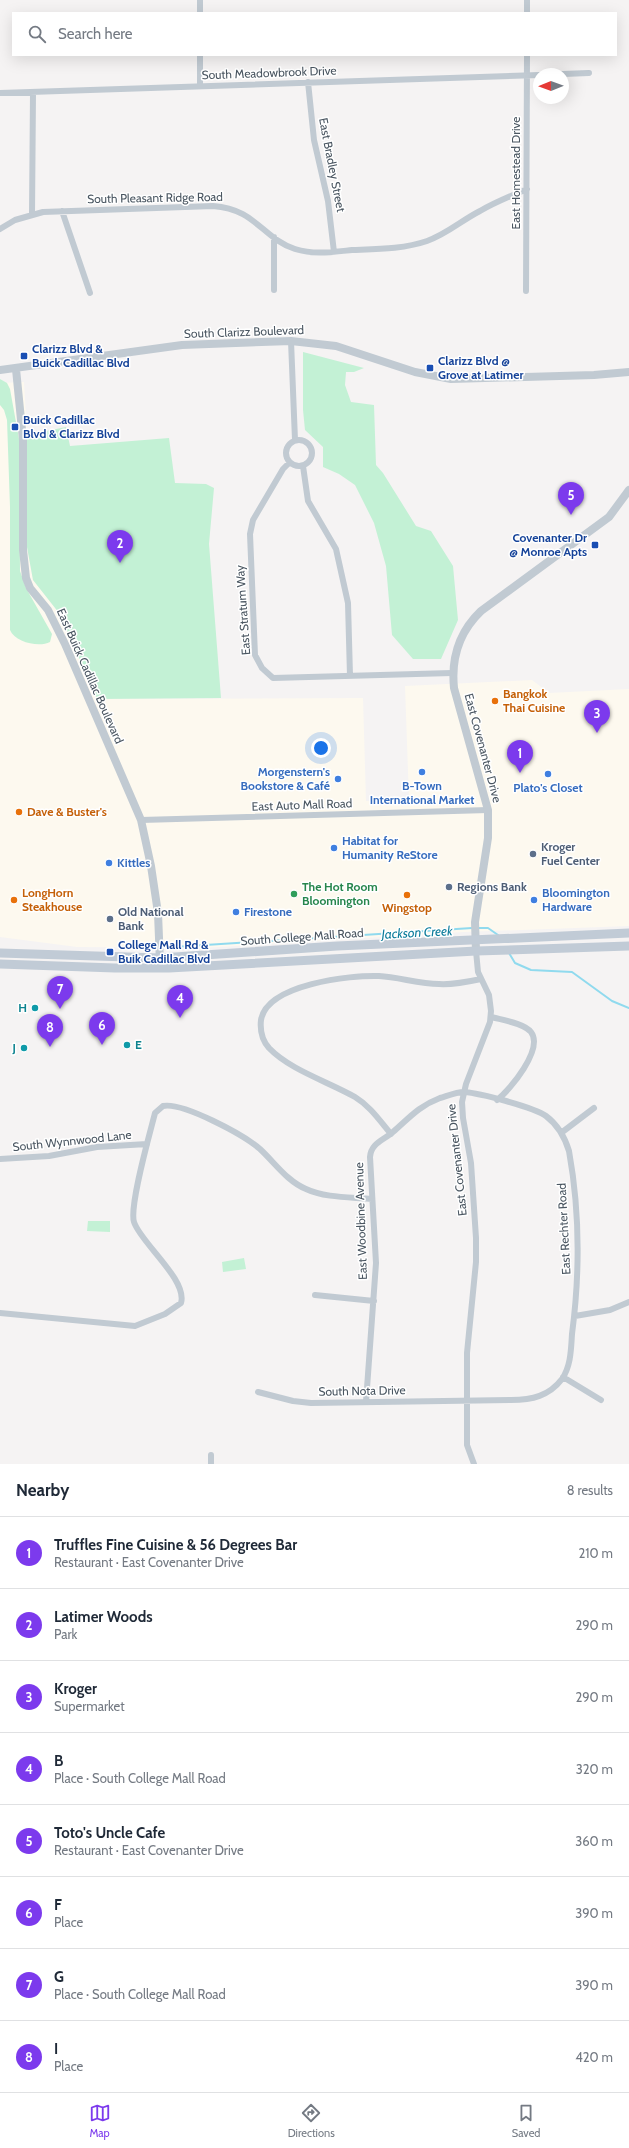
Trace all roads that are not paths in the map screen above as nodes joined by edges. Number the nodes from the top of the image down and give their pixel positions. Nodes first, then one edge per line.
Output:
1 (200, 0) edge
2 (527, 0) edge
3 (200, 12) edge
4 (527, 12) edge
5 (200, 56) edge
6 (527, 56) edge
7 (589, 73) dead end
8 (569, 74) edge
9 (527, 75) junction
10 (533, 75) edge
11 (308, 82) junction
12 (200, 86) junction
13 (0, 93) edge
14 (33, 93) junction
15 (527, 189) junction
16 (62, 211) junction
17 (32, 214) junction
18 (0, 229) edge
19 (274, 237) junction
20 (334, 252) junction
21 (274, 290) dead end
22 (526, 291) dead end
23 (90, 293) dead end
24 (292, 341) junction
25 (16, 369) junction
26 (0, 370) edge
27 (629, 372) edge
28 (295, 440) junction
29 (290, 462) junction
30 (303, 466) junction
31 (629, 490) edge
32 (452, 673) junction
33 (350, 676) junction
34 (488, 810) junction
35 (141, 820) junction
36 (629, 933) edge
37 (475, 937) junction
38 (338, 946) junction
39 (629, 946) edge
40 (476, 951) junction
41 (0, 953) edge
42 (160, 958) junction
43 (338, 959) junction
44 (0, 964) edge
45 (160, 968) junction
46 (481, 979) junction
47 (491, 1017) junction
48 (464, 1092) junction
49 (497, 1100) junction
50 (594, 1108) dead end
51 (561, 1133) junction
52 (391, 1134) junction
53 (147, 1144) junction
54 (0, 1159) edge
55 (372, 1199) junction
56 (315, 1295) dead end
57 (374, 1301) junction
58 (629, 1302) edge
59 (0, 1313) edge
60 (575, 1316) junction
61 (563, 1377) junction
62 (258, 1392) dead end
63 (601, 1400) dead end
64 (467, 1401) junction
65 (366, 1402) junction
66 (211, 1455) dead end
67 (211, 1464) edge
68 (474, 1464) edge

1 - 3 street
2 - 4 street
5 - 12 street
6 - 9 street, East Homestead Drive
7 - 8 street
9 - 10 street, South Meadowbrook Drive
9 - 11 street, South Meadowbrook Drive
9 - 15 street, East Homestead Drive
11 - 12 street, South Meadowbrook Drive
11 - 20 street, East Bradley Street
12 - 14 street, South Meadowbrook Drive
13 - 14 street, South Meadowbrook Drive
14 - 17 street
15 - 20 street, South Pleasant Ridge Road
15 - 22 street, East Homestead Drive
16 - 17 street, South Pleasant Ridge Road
16 - 19 street, South Pleasant Ridge Road
16 - 23 street
17 - 18 street, South Pleasant Ridge Road
19 - 20 street, South Pleasant Ridge Road
19 - 21 street
24 - 25 street, South Clarizz Boulevard
24 - 27 street, South Clarizz Boulevard
24 - 28 street
25 - 26 street, South Clarizz Boulevard
25 - 35 street, East Buick Cadillac Boulevard
28 - 29 street
28 - 30 street
29 - 30 street
29 - 33 street, East Stratum Way
30 - 33 street
31 - 32 street, East Covenanter Drive
32 - 33 street, East Stratum Way
32 - 34 street, East Covenanter Drive
34 - 35 street, East Auto Mall Road
34 - 37 street, East Covenanter Drive
35 - 42 street, East Buick Cadillac Boulevard
36 - 37 main road, South College Mall Road
37 - 38 main road, South College Mall Road
37 - 40 street, East Covenanter Drive
38 - 42 main road, South College Mall Road
38 - 43 street
39 - 40 main road, South College Mall Road
40 - 43 main road, South College Mall Road
40 - 46 street, East Covenanter Drive
41 - 42 main road, South College Mall Road
42 - 45 street, East Buick Cadillac Boulevard
43 - 45 main road, South College Mall Road
44 - 45 main road, South College Mall Road
46 - 47 street, East Covenanter Drive
46 - 52 street
47 - 48 street, East Covenanter Drive
47 - 49 street
48 - 49 street, East Rechter Road
48 - 52 street, East Woodbine Avenue
48 - 64 street, East Covenanter Drive
49 - 51 street, East Rechter Road
50 - 51 street
51 - 60 street, East Rechter Road
52 - 55 street, East Woodbine Avenue
53 - 54 street, South Wynnwood Lane
53 - 55 street
53 - 59 street
55 - 57 street, East Woodbine Avenue
56 - 57 street
57 - 65 street, East Woodbine Avenue
58 - 60 street
60 - 61 street, East Rechter Road
61 - 63 street
61 - 64 street, East Rechter Road
62 - 65 street, South Nota Drive
64 - 65 street, South Nota Drive
64 - 68 street, East Covenanter Drive
66 - 67 street

